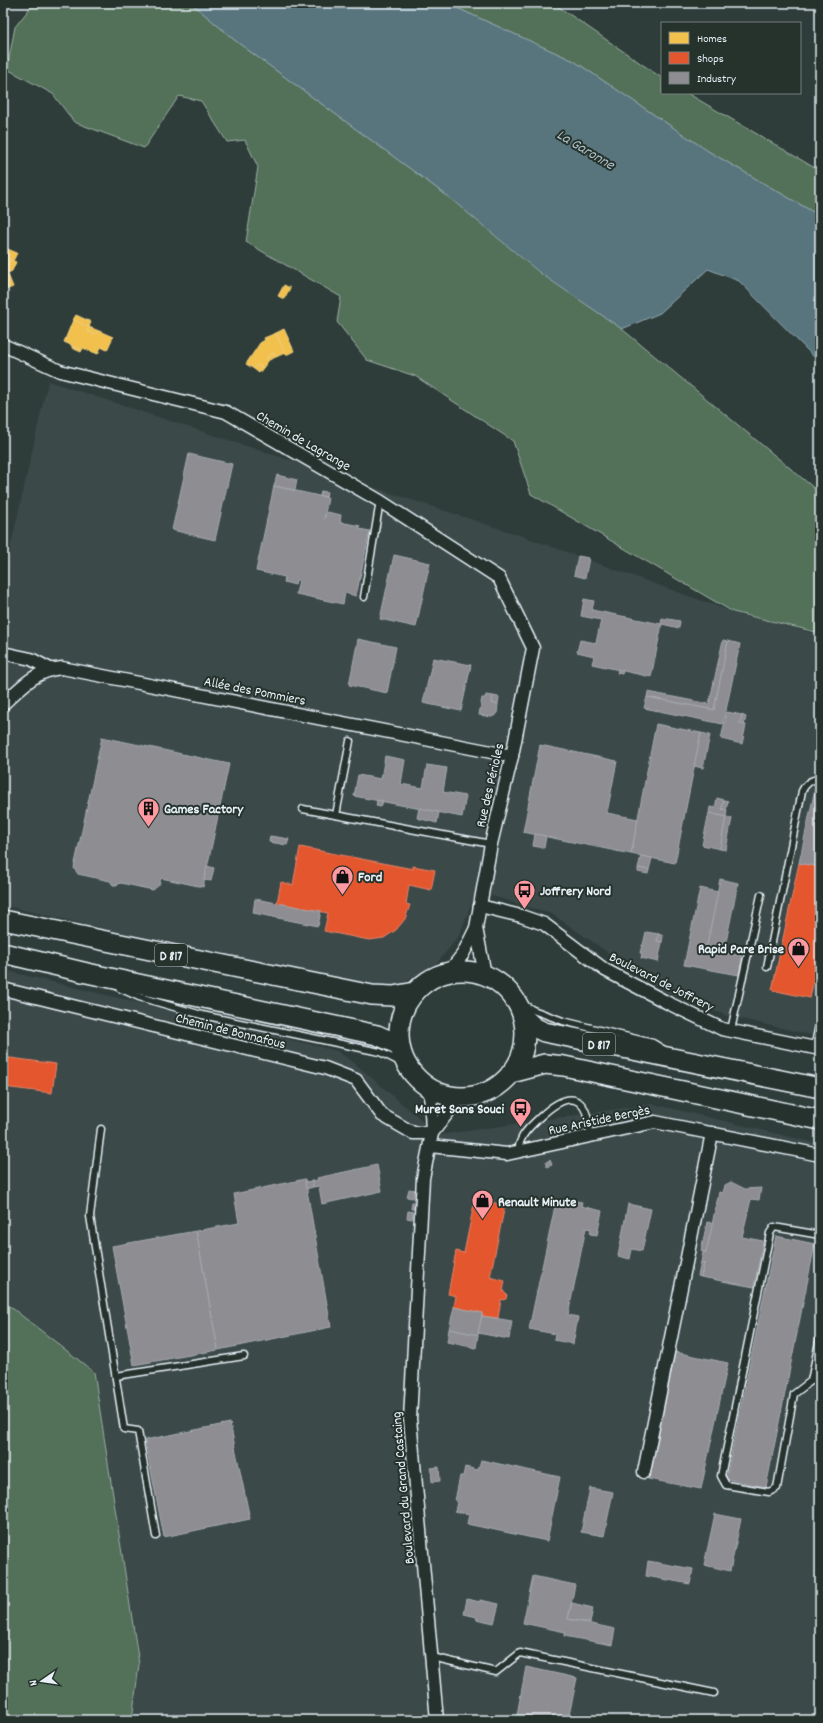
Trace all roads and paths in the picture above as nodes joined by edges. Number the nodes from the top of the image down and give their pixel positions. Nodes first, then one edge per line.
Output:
1 (3, 345) edge
2 (380, 501) junction
3 (364, 597) dead end
4 (533, 648) joint
5 (3, 653) edge
6 (50, 669) junction
7 (3, 704) edge
8 (350, 741) dead end
9 (512, 756) junction
10 (820, 779) edge
11 (303, 809) dead end
12 (336, 815) junction
13 (491, 844) junction
14 (761, 895) dead end
15 (480, 906) junction
16 (3, 920) edge
17 (476, 928) junction
18 (3, 953) edge
19 (767, 967) dead end
20 (449, 972) junction
21 (87, 973) junction
22 (485, 974) junction
23 (3, 989) edge
24 (415, 992) junction
25 (515, 999) junction
26 (523, 1017) junction
27 (820, 1021) edge
28 (731, 1030) junction
29 (400, 1048) junction
30 (817, 1049) edge
31 (679, 1060) junction
32 (410, 1070) junction
33 (512, 1073) junction
34 (430, 1088) junction
35 (820, 1088) edge
36 (460, 1097) junction
37 (820, 1120) edge
38 (101, 1129) dead end
39 (432, 1133) junction
40 (712, 1133) junction
41 (590, 1136) junction
42 (430, 1146) junction
43 (518, 1152) junction
44 (820, 1155) edge
45 (820, 1235) edge
46 (820, 1337) edge
47 (244, 1356) dead end
48 (116, 1376) junction
49 (644, 1472) dead end
50 (156, 1536) dead end
51 (432, 1657) junction
52 (714, 1693) dead end
53 (437, 1720) edge

1 - 2 street, Chemin de Lagrange
2 - 3 lane
2 - 4 street, Chemin de Lagrange
4 - 9 street, Rue des Périoles
5 - 6 street
6 - 7 street, Allée des Pommiers
6 - 9 street, Allée des Pommiers
8 - 12 lane
9 - 13 street, Rue des Périoles
10 - 19 lane
11 - 12 lane
12 - 13 lane
13 - 15 street, Rue des Périoles
14 - 28 lane
15 - 17 street, Rue des Périoles
15 - 28 street, Boulevard de Joffrery
16 - 24 main road, D 817
17 - 20 street, Rue des Périoles
17 - 22 street, Rue des Périoles
18 - 21 main road, D 817
20 - 22 main road
20 - 24 main road
21 - 29 main road, D 817
21 - 32 lane
22 - 25 main road
23 - 39 street, Chemin de Bonnafous
24 - 29 main road
25 - 26 main road
25 - 31 lane
26 - 31 main road, D 817
26 - 33 main road
27 - 30 lane
28 - 30 street, Boulevard de Joffrery
29 - 32 main road
31 - 35 main road, D 817
32 - 34 main road
33 - 36 main road
33 - 37 main road, D 817
34 - 36 main road
34 - 39 street, Boulevard du Grand Castaing
36 - 39 street, Boulevard du Grand Castaing
38 - 48 lane
39 - 42 street, Boulevard du Grand Castaing
40 - 41 street, Rue Aristide Bergès
40 - 44 street, Rue Aristide Bergès
40 - 49 street
41 - 43 street, Rue Aristide Bergès
41 - 43 lane
42 - 43 street, Rue Aristide Bergès
42 - 51 street, Boulevard du Grand Castaing
45 - 46 lane
47 - 48 lane
48 - 50 lane
51 - 52 lane
51 - 53 street, Boulevard du Grand Castaing

